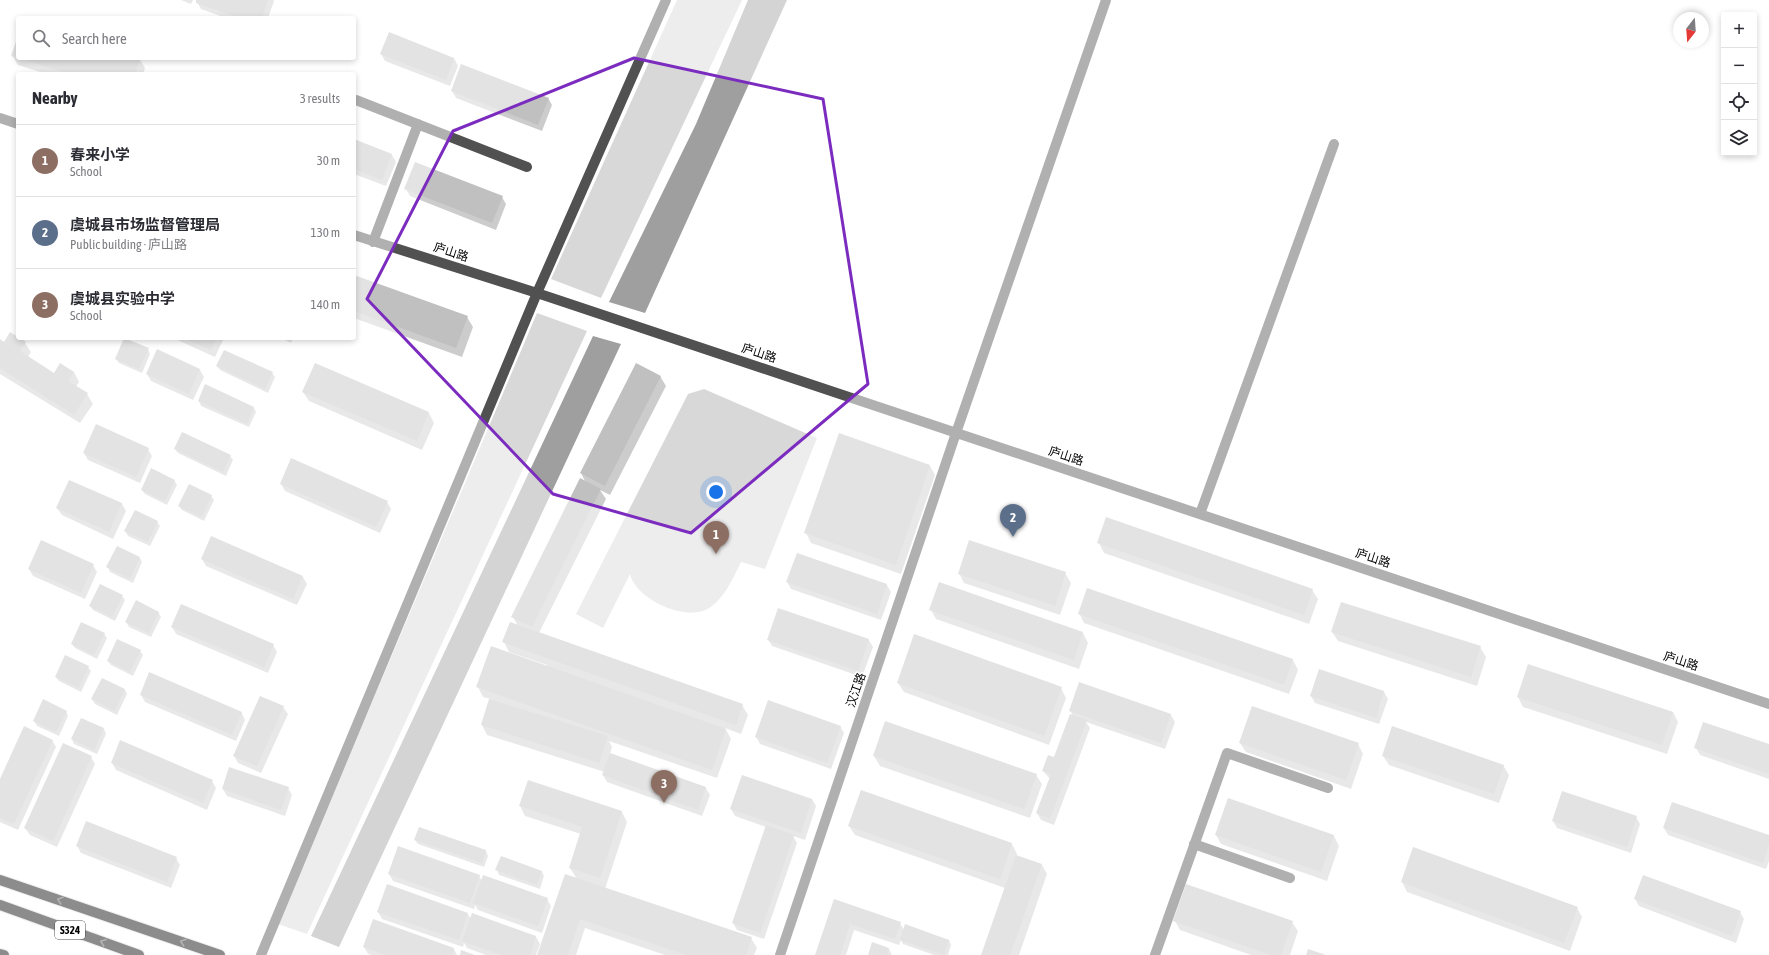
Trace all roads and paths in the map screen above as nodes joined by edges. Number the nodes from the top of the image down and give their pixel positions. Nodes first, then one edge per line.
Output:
1 (666, 0) edge
2 (1106, 0) edge
3 (356, 100) dead end
4 (0, 118) edge
5 (16, 123) edge
6 (418, 124) junction
7 (1334, 144) dead end
8 (527, 167) dead end
9 (356, 236) edge
10 (373, 242) junction
11 (537, 293) junction
12 (956, 433) junction
13 (1200, 514) junction
14 (1769, 704) edge
15 (1328, 788) dead end
16 (1194, 844) junction
17 (1290, 878) dead end
18 (0, 880) edge
19 (0, 905) edge
20 (0, 954) edge
21 (4, 955) edge
22 (139, 955) edge
23 (220, 955) edge
24 (261, 955) edge
25 (780, 955) edge
26 (1155, 955) edge

1 - 11 street
2 - 12 street, 汉江路
3 - 6 street
4 - 5 street
6 - 8 street
6 - 10 street
7 - 13 street
9 - 10 street, 庐山路
10 - 11 street, 庐山路
11 - 12 street, 庐山路
11 - 24 street
12 - 13 street, 庐山路
12 - 25 street, 汉江路
13 - 14 street, 庐山路
15 - 16 street
16 - 17 street
16 - 26 street
23 -> 18 main road
22 -> 19 main road, S324
20 - 21 main road

